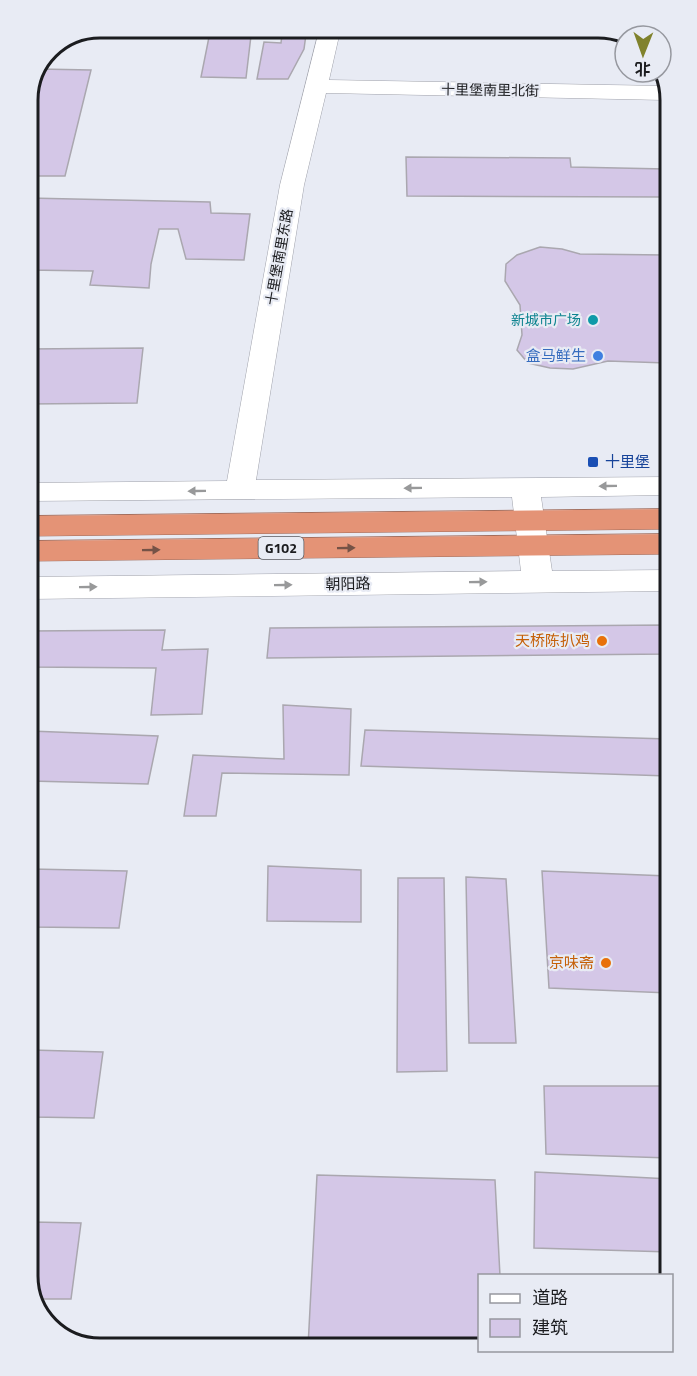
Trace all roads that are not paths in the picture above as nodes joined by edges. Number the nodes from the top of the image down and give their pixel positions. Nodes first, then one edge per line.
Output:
1 (328, 38) edge
2 (316, 86) junction
3 (659, 93) edge
4 (660, 486) edge
5 (525, 487) junction
6 (240, 490) junction
7 (38, 492) edge
8 (660, 520) edge
9 (38, 526) edge
10 (531, 533) junction
11 (660, 543) edge
12 (38, 551) edge
13 (660, 580) edge
14 (538, 582) junction
15 (38, 588) edge

1 - 2 street, 十里堡南里东路
2 - 3 street, 十里堡南里北街
2 - 6 street, 十里堡南里东路
4 -> 5 street
5 -> 6 street
5 - 10 street
6 -> 7 street
8 - 10 highway, G102
9 - 10 highway, G102
10 - 11 highway, G102
12 -> 10 highway, G102
10 - 14 street
13 - 14 street, 朝阳路
15 -> 14 street, 朝阳路

